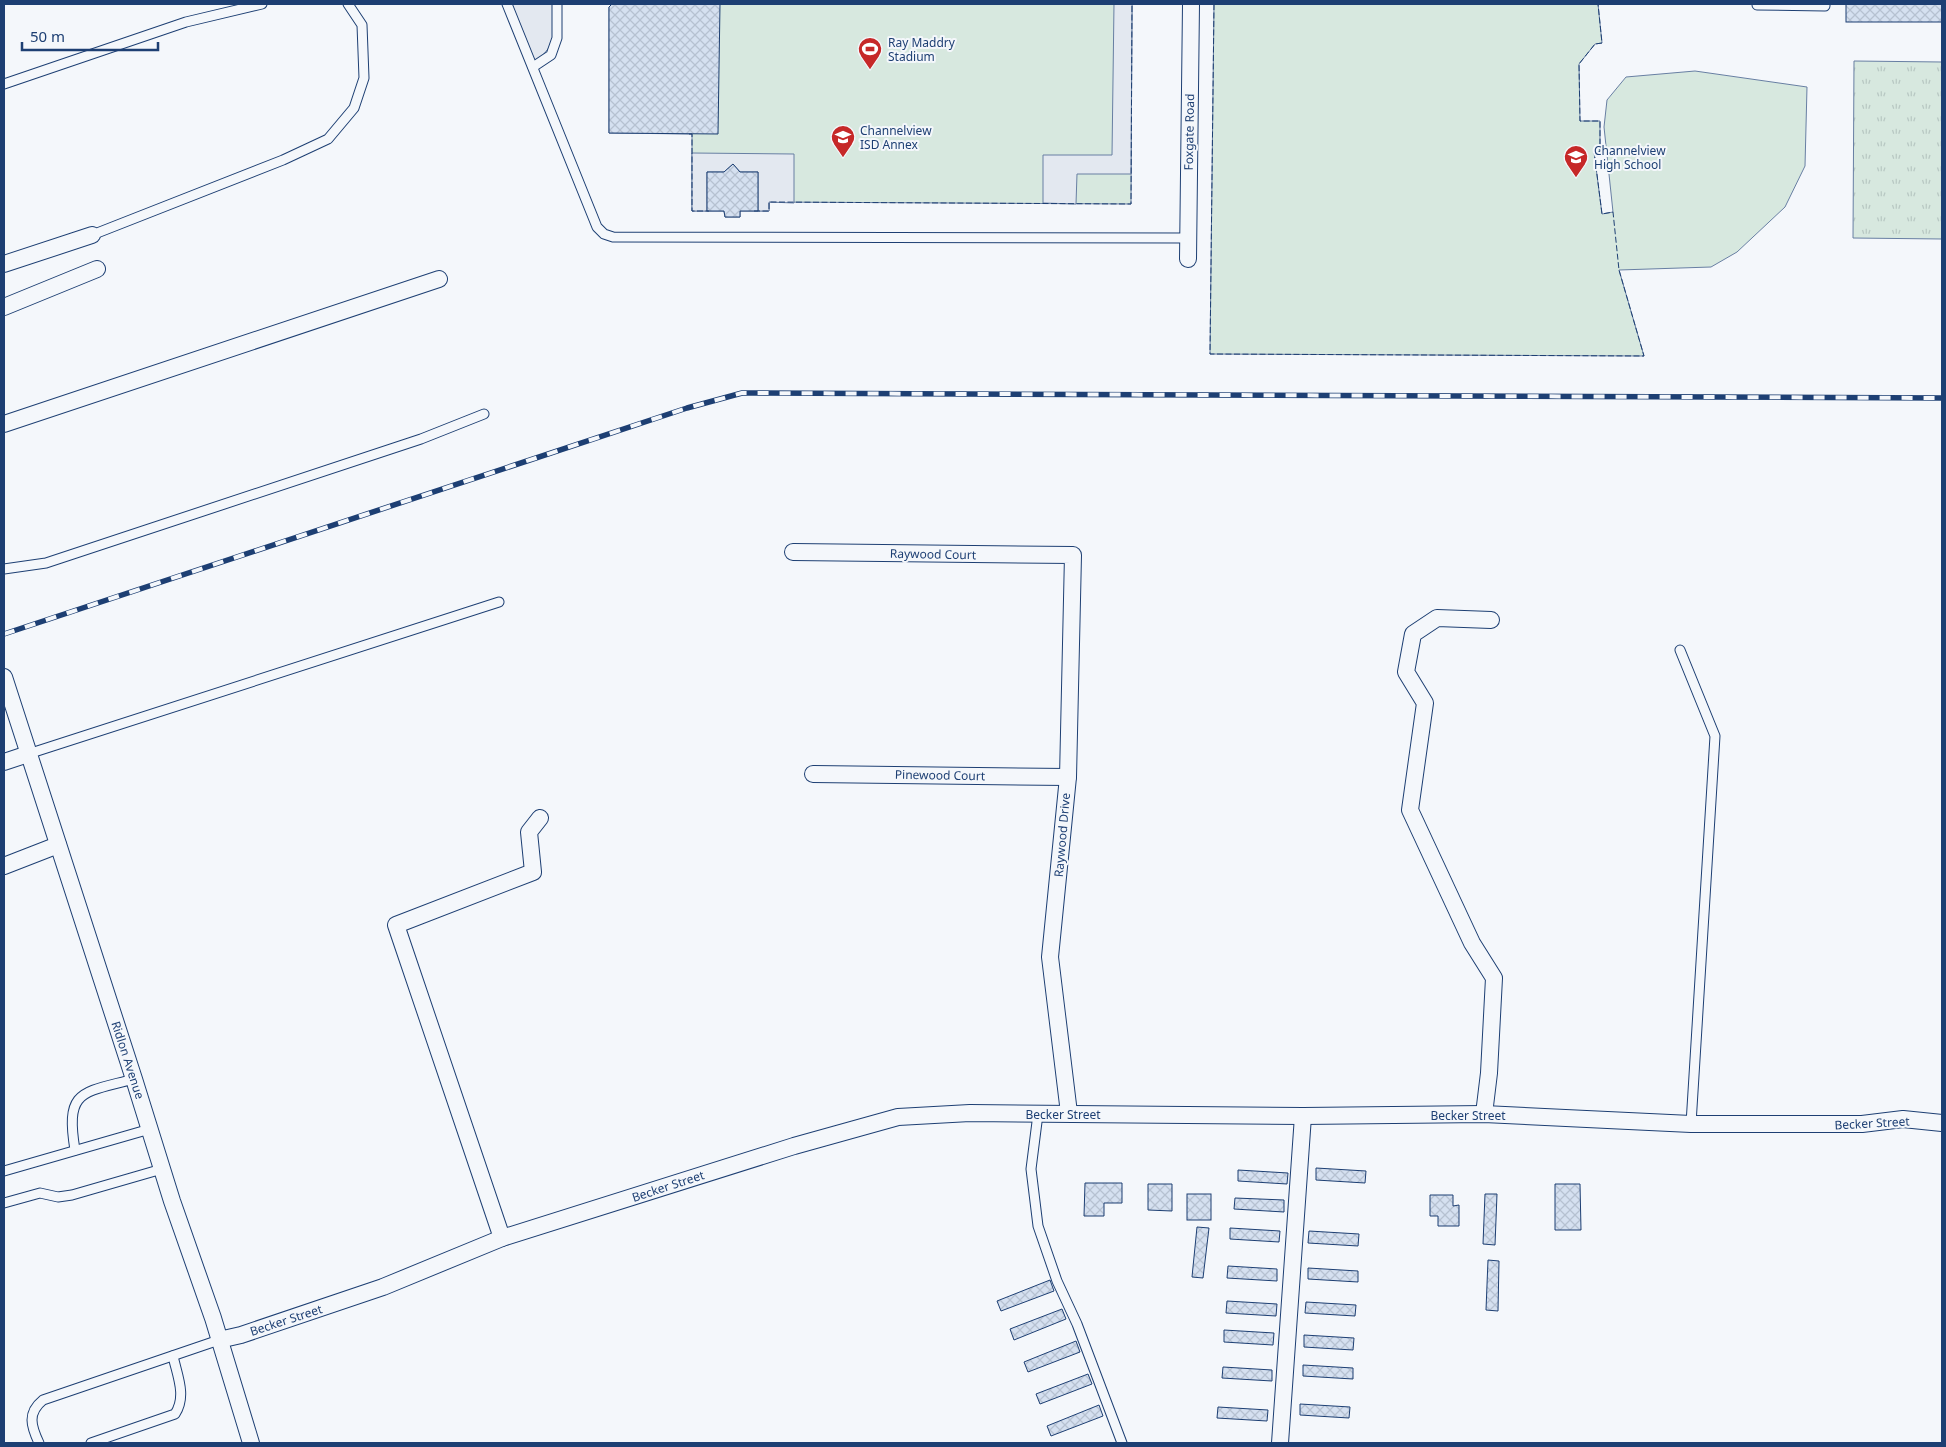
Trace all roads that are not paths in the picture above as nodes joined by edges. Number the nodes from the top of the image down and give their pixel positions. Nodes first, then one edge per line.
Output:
1 (262, 4) edge
2 (348, 4) edge
3 (507, 4) edge
4 (557, 4) edge
5 (1191, 4) edge
6 (1825, 4) edge
7 (1756, 5) edge
8 (532, 67) junction
9 (4, 84) edge
10 (92, 235) joint
11 (1188, 238) junction
12 (1188, 259) dead end
13 (4, 264) edge
14 (97, 270) dead end
15 (439, 279) dead end
16 (4, 307) edge
17 (484, 414) dead end
18 (4, 424) edge
19 (793, 552) dead end
20 (1073, 555) joint
21 (4, 569) edge
22 (499, 602) dead end
23 (1491, 620) dead end
24 (1680, 650) dead end
25 (4, 677) edge
26 (28, 754) junction
27 (4, 762) edge
28 (813, 774) dead end
29 (1068, 777) junction
30 (540, 818) dead end
31 (58, 845) junction
32 (4, 866) edge
33 (134, 1079) junction
34 (1069, 1113) junction
35 (1038, 1114) junction
36 (1484, 1114) junction
37 (1303, 1116) junction
38 (1942, 1123) edge
39 (1691, 1124) junction
40 (150, 1129) junction
41 (75, 1150) junction
42 (162, 1169) junction
43 (4, 1171) edge
44 (4, 1203) edge
45 (502, 1238) junction
46 (219, 1340) junction
47 (172, 1356) junction
48 (39, 1443) edge
49 (91, 1443) edge
50 (252, 1443) edge
51 (1122, 1443) edge
52 (1280, 1443) edge

1 - 9 lane
2 - 10 lane
3 - 8 lane
4 - 8 lane
5 - 11 street, Foxgate Road
6 - 7 lane
8 - 11 lane
10 - 13 street
11 - 12 street, Foxgate Road
14 - 16 street
15 - 18 street
17 - 21 lane
19 - 20 street, Raywood Court
20 - 29 street, Raywood Drive
22 - 26 lane
23 - 36 street
24 - 39 lane
25 - 26 street, Ridlon Avenue
26 - 27 street
26 - 31 street, Ridlon Avenue
28 - 29 street, Pinewood Court
29 - 34 street, Raywood Drive
30 - 45 street
31 - 32 street
31 - 33 street, Ridlon Avenue
33 - 40 street, Ridlon Avenue
33 - 41 lane
34 - 35 street, Becker Street
34 - 37 street, Becker Street
35 - 45 street, Becker Street
35 - 51 lane
36 - 37 street, Becker Street
36 - 39 street, Becker Street
37 - 52 street
38 - 39 street, Becker Street
40 - 41 lane
40 - 42 street, Ridlon Avenue
41 - 43 lane
42 - 44 lane
42 - 46 street, Ridlon Avenue
45 - 46 street, Becker Street
46 - 47 lane
46 - 50 street, Ridlon Avenue
47 - 48 lane
47 - 49 lane

